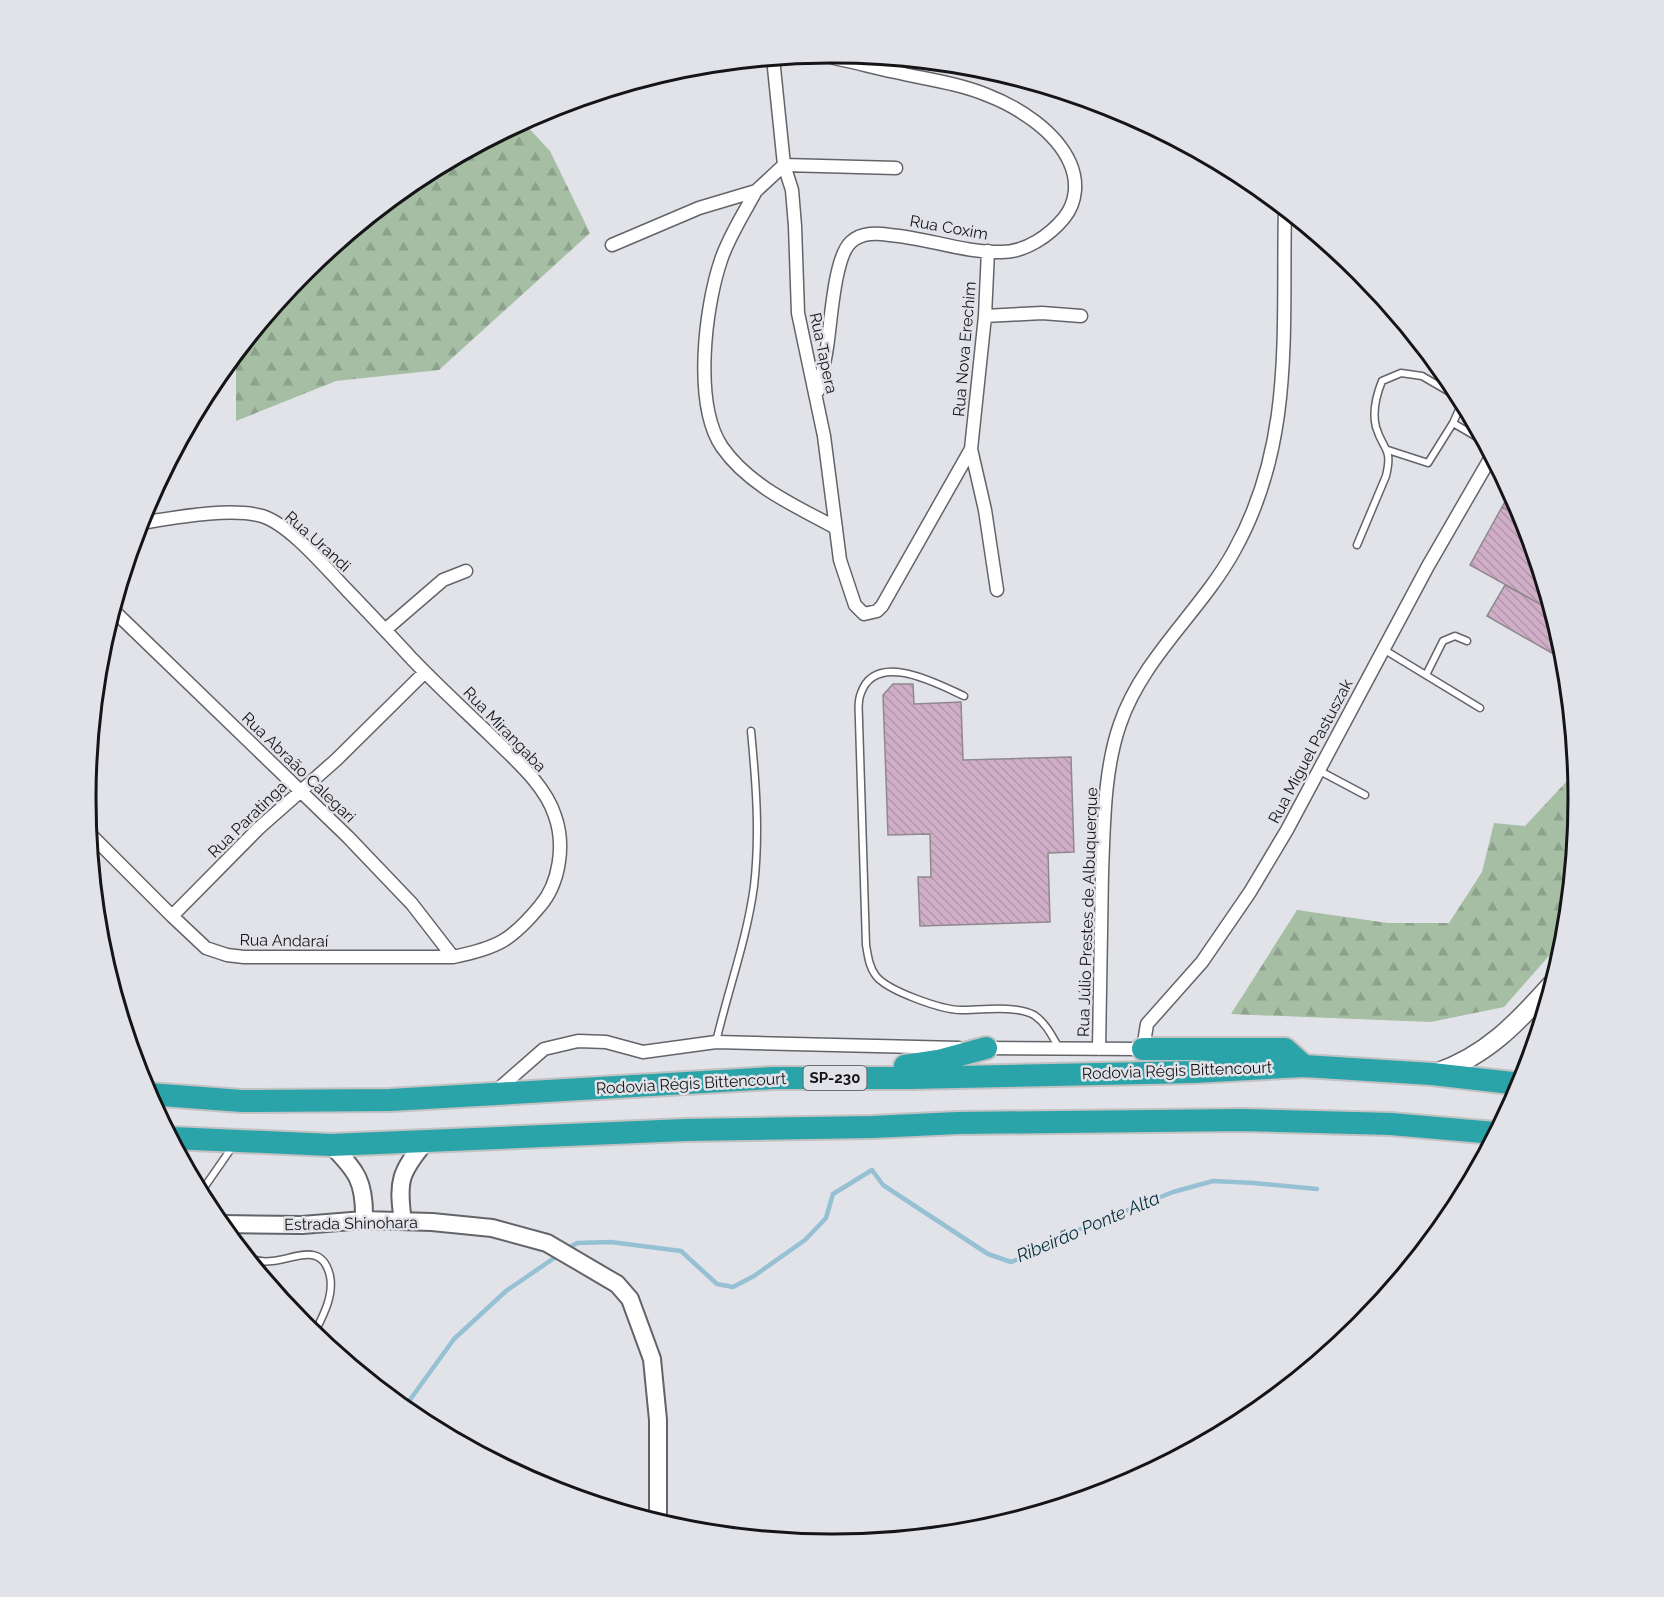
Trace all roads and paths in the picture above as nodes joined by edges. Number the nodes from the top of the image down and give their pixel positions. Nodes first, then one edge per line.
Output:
1 (860, 64) edge
2 (774, 66) edge
3 (784, 165) junction
4 (896, 168) dead end
5 (756, 191) junction
6 (1285, 219) edge
7 (612, 245) dead end
8 (988, 251) junction
9 (985, 315) junction
10 (1081, 316) dead end
11 (1442, 388) edge
12 (817, 398) junction
13 (1458, 413) edge
14 (1453, 423) junction
15 (1470, 433) edge
16 (971, 449) junction
17 (1388, 450) junction
18 (1487, 464) edge
19 (150, 522) edge
20 (836, 528) junction
21 (1357, 545) dead end
22 (466, 571) dead end
23 (997, 590) dead end
24 (888, 594) joint
25 (120, 617) edge
26 (385, 630) junction
27 (1467, 641) dead end
28 (1383, 649) junction
29 (425, 672) junction
30 (1426, 675) junction
31 (964, 696) dead end
32 (1480, 708) dead end
33 (752, 731) dead end
34 (1318, 770) junction
35 (300, 791) junction
36 (1365, 795) dead end
37 (98, 842) edge
38 (172, 916) junction
39 (453, 957) junction
40 (1539, 998) edge
41 (716, 1042) junction
42 (986, 1048) junction
43 (1059, 1049) junction
44 (1099, 1049) junction
45 (1143, 1049) junction
46 (1304, 1066) junction
47 (1432, 1074) junction
48 (773, 1078) junction
49 (1511, 1083) edge
50 (159, 1095) edge
51 (492, 1095) junction
52 (1487, 1132) edge
53 (180, 1138) edge
54 (238, 1140) junction
55 (426, 1141) junction
56 (332, 1145) junction
57 (206, 1185) edge
58 (364, 1220) junction
59 (403, 1221) junction
60 (232, 1224) edge
61 (259, 1259) edge
62 (319, 1325) edge
63 (658, 1513) edge

1 - 8 street, Rua Coxim
2 - 3 street, Rua Tapera
3 - 4 street
3 - 5 street
3 - 12 street, Rua Tapera
5 - 7 street
5 - 20 street
6 - 44 street, Rua Júlio Prestes de Albuquerque
8 - 9 street, Rua Nova Erechim
8 - 12 street, Rua Coxim
9 - 10 street
9 - 16 street, Rua Nova Erechim
11 - 17 lane
12 - 20 street, Rua Tapera
13 - 14 lane
14 - 15 lane
14 - 17 lane
16 - 23 street, Rua Nova Erechim
16 - 24 street, Rua Nova Erechim
17 - 21 lane
18 - 28 street, Rua Miguel Pastuszak
19 - 26 street, Rua Urandi
20 - 24 street, Rua Tapera
22 - 26 street
25 - 35 street, Rua Abraão Calegari
26 - 29 street, Rua Mirangaba
27 - 30 lane
28 - 30 lane
28 - 34 street, Rua Miguel Pastuszak
29 - 35 street, Rua Paratinga
29 - 39 street, Rua Mirangaba
30 - 32 lane
31 - 43 lane
33 - 41 lane
34 - 36 lane
34 - 45 street, Rua Miguel Pastuszak
35 - 38 street, Rua Paratinga
35 - 39 street, Rua Abraão Calegari
37 - 38 street, Rua Andaraí
38 - 39 street, Rua Andaraí
40 - 47 main road
41 - 42 street
41 - 51 street
42 - 43 street
42 - 48 highway
43 - 44 street
44 - 45 street
45 - 46 highway
46 - 47 highway, Rodovia Régis Bittencourt / SP-230
46 - 48 highway, Rodovia Régis Bittencourt / SP-230
47 - 49 highway, Rodovia Régis Bittencourt / SP-230
48 - 51 highway, Rodovia Régis Bittencourt / SP-230
50 - 51 highway, Rodovia Régis Bittencourt / SP-230
52 - 55 highway
53 - 54 highway
54 - 56 highway
54 - 57 lane
55 - 56 highway
55 - 59 street
56 - 58 street
58 - 59 street, Estrada Shinohara
58 - 60 street, Estrada Shinohara
59 - 63 street, Estrada Shinohara
61 - 62 lane

